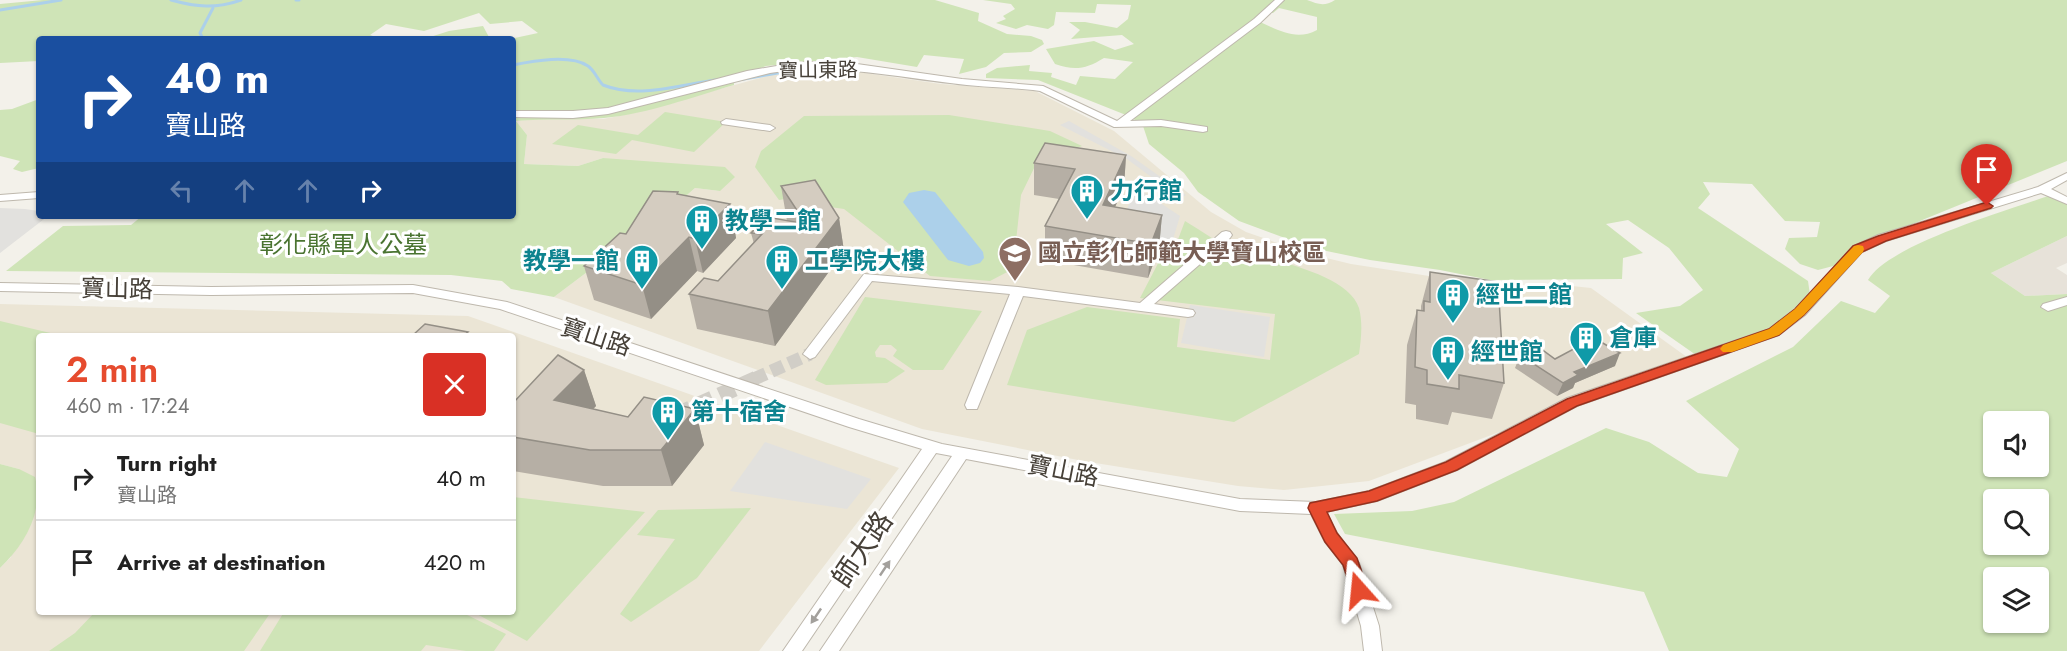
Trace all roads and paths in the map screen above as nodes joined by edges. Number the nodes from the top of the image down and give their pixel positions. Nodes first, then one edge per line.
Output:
1 (1280, 0) edge
2 (516, 114) edge
3 (726, 122) dead end
4 (1118, 125) junction
5 (770, 129) dead end
6 (1203, 129) dead end
7 (2067, 176) edge
8 (2042, 189) junction
9 (36, 195) edge
10 (0, 198) edge
11 (2067, 201) edge
12 (1226, 235) dead end
13 (0, 287) edge
14 (1018, 291) junction
15 (2067, 301) edge
16 (1143, 307) junction
17 (2048, 307) dead end
18 (1188, 313) dead end
19 (810, 354) tunnel mouth
20 (972, 405) dead end
21 (932, 446) junction
22 (962, 453) junction
23 (1316, 508) junction
24 (792, 651) edge
25 (829, 651) edge
26 (1373, 651) edge

1 - 4 street
2 - 4 street, 寶山東路
3 - 5 street
4 - 6 street
7 - 8 street, 寶山路
8 - 11 street
8 - 23 street, 寶山路
9 - 10 street
12 - 16 street
13 - 21 street, 寶山路
14 - 16 street
14 - 19 street
14 - 20 street
15 - 17 street
16 - 18 street
21 - 22 street, 寶山路
21 -> 24 street, 師大路
22 - 23 street, 寶山路
25 -> 22 street
23 - 26 street

